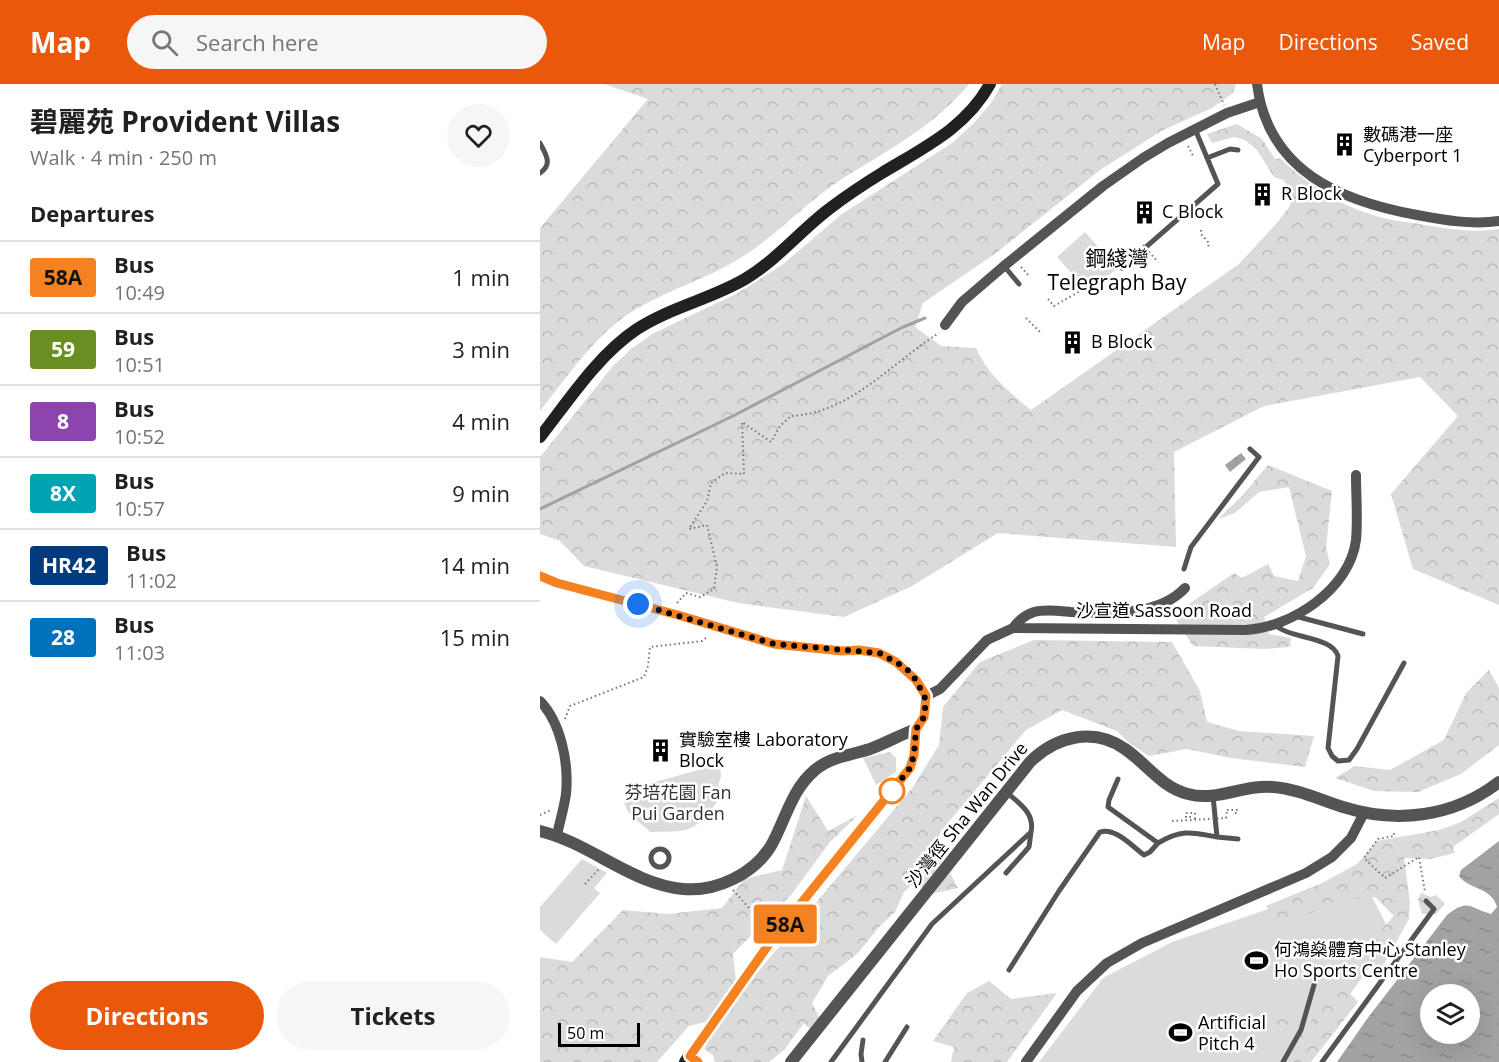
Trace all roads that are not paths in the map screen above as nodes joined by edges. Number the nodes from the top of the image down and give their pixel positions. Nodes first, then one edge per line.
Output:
1 (990, 84) edge
2 (1257, 84) edge
3 (1260, 102) junction
4 (1197, 134) junction
5 (540, 143) edge
6 (1238, 150) dead end
7 (1207, 158) junction
8 (540, 173) edge
9 (1499, 221) edge
10 (1004, 266) junction
11 (1122, 268) dead end
12 (1019, 284) dead end
13 (942, 329) road end
14 (540, 437) edge
15 (1250, 449) dead end
16 (1356, 475) dead end
17 (1184, 569) dead end
18 (540, 576) edge
19 (1185, 588) dead end
20 (1295, 616) junction
21 (1275, 626) junction
22 (1013, 628) junction
23 (1363, 634) dead end
24 (1404, 663) dead end
25 (926, 696) junction
26 (540, 701) edge
27 (540, 713) edge
28 (559, 723) junction
29 (916, 729) junction
30 (1118, 779) dead end
31 (1499, 782) edge
32 (1006, 792) junction
33 (1213, 796) junction
34 (1364, 813) junction
35 (540, 831) edge
36 (1031, 832) junction
37 (556, 835) junction
38 (1217, 837) junction
39 (1238, 839) dead end
40 (1158, 843) junction
41 (656, 867) dead end
42 (1006, 873) dead end
43 (652, 882) junction
44 (1426, 901) road end
45 (1009, 970) dead end
46 (1314, 986) dead end
47 (907, 1027) dead end
48 (863, 1040) dead end
49 (691, 1060) edge
50 (791, 1062) edge
51 (831, 1062) edge
52 (862, 1062) edge
53 (885, 1062) edge
54 (1026, 1062) edge
55 (1283, 1062) edge
56 (1322, 1062) edge

1 - 14 main road
2 - 3 street
3 - 4 street
3 - 9 street
4 - 7 lane
4 - 10 street
5 - 8 lane
6 - 7 lane
7 - 11 lane
10 - 12 lane
10 - 13 street
15 - 17 lane
16 - 20 street, 沙宣道 Sassoon Road
18 - 25 main road
19 - 22 street
20 - 21 street, 沙宣道 Sassoon Road
20 - 23 lane
21 - 22 street, 沙宣道 Sassoon Road
21 - 24 lane
22 - 25 street, 沙宣道 Sassoon Road
25 - 29 main road
26 - 28 street
27 - 28 lane
28 - 37 street
29 - 43 street
29 - 49 main road
30 - 40 lane
31 - 34 street, 沙灣徑 Sha Wan Drive
32 - 33 street, 沙灣徑 Sha Wan Drive
32 - 36 lane
32 - 50 street, 沙灣徑 Sha Wan Drive
33 - 34 street, 沙灣徑 Sha Wan Drive
33 - 38 lane
34 - 54 street
35 - 37 street
36 - 42 lane
36 - 51 lane
37 - 43 street
38 - 39 lane
38 - 40 lane
40 - 45 lane
41 - 43 lane
44 - 56 lane
46 - 55 lane
47 - 53 lane
48 - 52 lane

